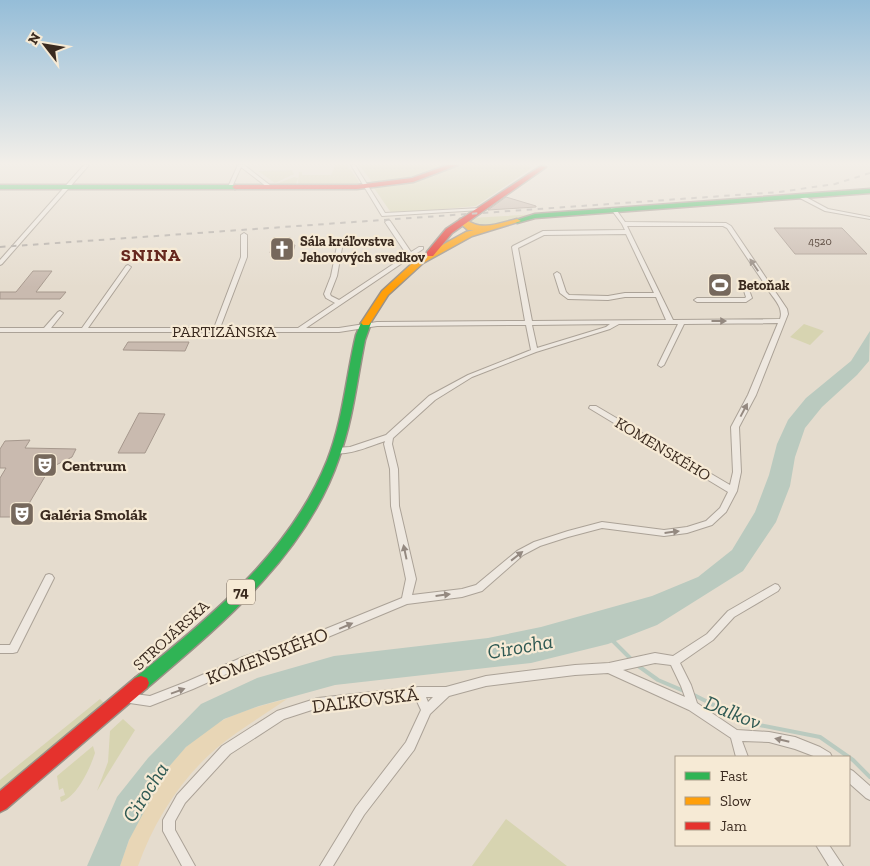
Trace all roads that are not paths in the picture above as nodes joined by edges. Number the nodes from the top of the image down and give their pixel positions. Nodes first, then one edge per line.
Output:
1 (52, 205) edge
2 (378, 205) edge
3 (486, 205) edge
4 (669, 205) edge
5 (818, 205) edge
6 (481, 209) junction
7 (619, 209) junction
8 (870, 218) edge
9 (388, 222) dead end
10 (463, 222) junction
11 (624, 222) junction
12 (486, 228) junction
13 (628, 232) junction
14 (244, 235) dead end
15 (452, 237) junction
16 (340, 242) dead end
17 (426, 251) junction
18 (410, 255) junction
19 (0, 263) edge
20 (128, 267) dead end
21 (557, 274) dead end
22 (770, 288) junction
23 (658, 295) junction
24 (697, 300) dead end
25 (340, 303) junction
26 (60, 314) dead end
27 (620, 321) junction
28 (670, 321) junction
29 (682, 321) junction
30 (530, 323) junction
31 (781, 324) junction
32 (364, 326) junction
33 (0, 330) edge
34 (46, 330) junction
35 (84, 330) junction
36 (299, 330) junction
37 (216, 331) junction
38 (534, 351) junction
39 (661, 365) dead end
40 (593, 408) dead end
41 (390, 437) junction
42 (335, 451) junction
43 (733, 491) junction
44 (49, 578) dead end
45 (775, 588) dead end
46 (406, 600) junction
47 (0, 649) edge
48 (674, 661) junction
49 (609, 668) junction
50 (418, 692) junction
51 (446, 692) junction
52 (124, 698) junction
53 (692, 704) junction
54 (426, 710) junction
55 (735, 735) junction
56 (742, 756) edge
57 (825, 756) edge
58 (850, 776) edge
59 (870, 794) edge
60 (0, 803) edge
61 (823, 846) edge
62 (189, 866) edge
63 (326, 866) edge
64 (837, 866) edge

1 - 19 street
2 - 6 street
3 - 6 main road
4 - 7 main road, 74
5 - 8 street
6 - 10 main road
7 - 11 street
7 - 11 street
7 - 12 main road, 74
9 - 18 street
10 - 12 main road
10 - 15 main road
11 - 13 street
22 -> 11 street
12 - 15 main road, 74
13 - 23 street
13 - 30 street
14 - 37 street
15 - 17 main road, STROJÁRSKA / 74
16 - 25 street
17 - 18 street
17 - 32 main road, STROJÁRSKA / 74
18 - 25 street
20 - 35 street
21 - 23 street
22 - 24 street
22 - 31 street
23 - 28 street
25 - 36 street
26 - 34 street
27 - 28 street
27 - 30 street
27 - 38 street
28 - 29 street
29 -> 31 street
29 - 39 street
30 - 32 street
30 - 38 street
43 -> 31 street, KOMENSKÉHO
32 - 36 street, PARTIZÁNSKA
32 - 42 main road, STROJÁRSKA / 74
33 - 34 street, PARTIZÁNSKA
34 - 35 street, PARTIZÁNSKA
35 - 37 street, PARTIZÁNSKA
36 - 37 street, PARTIZÁNSKA
38 - 41 street
40 - 43 street, KOMENSKÉHO
41 - 42 street
46 -> 41 street
42 - 52 main road, STROJÁRSKA / 74
46 -> 43 street, KOMENSKÉHO
44 - 47 street
45 - 48 street
52 -> 46 street, KOMENSKÉHO
48 - 49 street
48 - 53 street
49 - 51 street, DAĽKOVSKÁ
49 - 53 street, DAĽKOVSKÁ
50 - 51 street, DAĽKOVSKÁ
50 - 54 street
50 - 62 street, DAĽKOVSKÁ
51 - 54 street, DAĽKOVSKÁ
52 - 60 main road, STROJÁRSKA / 74
53 - 55 street, DAĽKOVSKÁ
54 - 63 street, DAĽKOVSKÁ
55 - 56 street
57 -> 55 street
58 - 59 street
61 - 64 street

